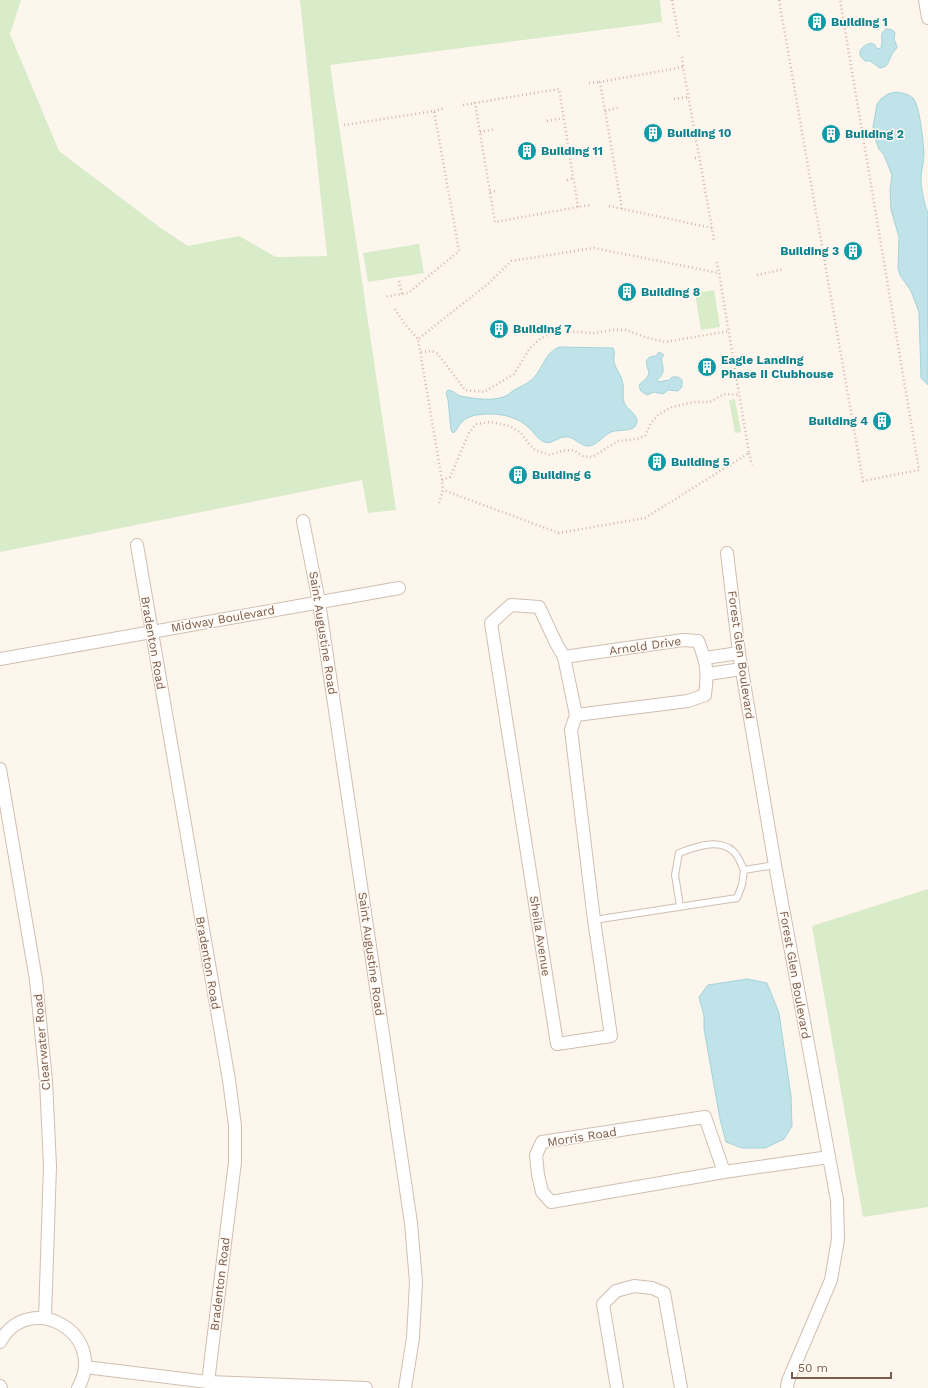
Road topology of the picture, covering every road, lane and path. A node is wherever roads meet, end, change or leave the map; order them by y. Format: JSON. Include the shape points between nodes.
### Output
{"nodes":[{"id":1,"x":672,"y":0,"type":"edge"},
{"id":2,"x":779,"y":0,"type":"edge"},
{"id":3,"x":840,"y":0,"type":"edge"},
{"id":4,"x":925,"y":0,"type":"edge"},
{"id":5,"x":928,"y":18,"type":"edge"},
{"id":6,"x":679,"y":38,"type":"dead end"},
{"id":7,"x":682,"y":57,"type":"dead end"},
{"id":8,"x":683,"y":67,"type":"junction"},
{"id":9,"x":600,"y":82,"type":"junction"},
{"id":10,"x":589,"y":83,"type":"dead end"},
{"id":11,"x":688,"y":97,"type":"junction"},
{"id":12,"x":674,"y":99,"type":"dead end"},
{"id":13,"x":475,"y":103,"type":"junction"},
{"id":14,"x":464,"y":105,"type":"dead end"},
{"id":15,"x":620,"y":107,"type":"dead end"},
{"id":16,"x":445,"y":108,"type":"dead end"},
{"id":17,"x":434,"y":111,"type":"junction"},
{"id":18,"x":605,"y":111,"type":"junction"},
{"id":19,"x":563,"y":118,"type":"junction"},
{"id":20,"x":547,"y":121,"type":"dead end"},
{"id":21,"x":344,"y":125,"type":"dead end"},
{"id":22,"x":495,"y":129,"type":"dead end"},
{"id":23,"x":480,"y":132,"type":"junction"},
{"id":24,"x":695,"y":158,"type":"dead end"},
{"id":25,"x":699,"y":158,"type":"junction"},
{"id":26,"x":573,"y":178,"type":"junction"},
{"id":27,"x":567,"y":180,"type":"dead end"},
{"id":28,"x":497,"y":191,"type":"dead end"},
{"id":29,"x":490,"y":192,"type":"junction"},
{"id":30,"x":590,"y":205,"type":"dead end"},
{"id":31,"x":609,"y":206,"type":"dead end"},
{"id":32,"x":578,"y":207,"type":"junction"},
{"id":33,"x":622,"y":209,"type":"junction"},
{"id":34,"x":712,"y":228,"type":"junction"},
{"id":35,"x":714,"y":242,"type":"dead end"},
{"id":36,"x":717,"y":262,"type":"dead end"},
{"id":37,"x":784,"y":269,"type":"dead end"},
{"id":38,"x":719,"y":273,"type":"junction"},
{"id":39,"x":757,"y":274,"type":"dead end"},
{"id":40,"x":399,"y":281,"type":"dead end"},
{"id":41,"x":402,"y":294,"type":"junction"},
{"id":42,"x":384,"y":297,"type":"dead end"},
{"id":43,"x":395,"y":309,"type":"dead end"},
{"id":44,"x":729,"y":331,"type":"junction"},
{"id":45,"x":418,"y":339,"type":"junction"},
{"id":46,"x":420,"y":352,"type":"junction"},
{"id":47,"x":740,"y":395,"type":"junction"},
{"id":48,"x":750,"y":453,"type":"junction"},
{"id":49,"x":752,"y":465,"type":"dead end"},
{"id":50,"x":442,"y":480,"type":"junction"},
{"id":51,"x":443,"y":490,"type":"junction"},
{"id":52,"x":439,"y":502,"type":"dead end"},
{"id":53,"x":303,"y":521,"type":"dead end"},
{"id":54,"x":137,"y":545,"type":"dead end"},
{"id":55,"x":727,"y":553,"type":"dead end"},
{"id":56,"x":399,"y":588,"type":"dead end"},
{"id":57,"x":319,"y":602,"type":"junction"},
{"id":58,"x":151,"y":632,"type":"junction"},
{"id":59,"x":739,"y":653,"type":"junction"},
{"id":60,"x":564,"y":657,"type":"junction"},
{"id":61,"x":705,"y":658,"type":"junction"},
{"id":62,"x":0,"y":659,"type":"edge"},
{"id":63,"x":742,"y":669,"type":"junction"},
{"id":64,"x":708,"y":674,"type":"junction"},
{"id":65,"x":576,"y":715,"type":"junction"},
{"id":66,"x":0,"y":769,"type":"edge"},
{"id":67,"x":775,"y":865,"type":"junction"},
{"id":68,"x":744,"y":870,"type":"junction"},
{"id":69,"x":680,"y":906,"type":"junction"},
{"id":70,"x":594,"y":920,"type":"junction"},
{"id":71,"x":829,"y":1157,"type":"junction"},
{"id":72,"x":724,"y":1172,"type":"junction"},
{"id":73,"x":45,"y":1318,"type":"junction"},
{"id":74,"x":0,"y":1342,"type":"edge"},
{"id":75,"x":85,"y":1366,"type":"junction"},
{"id":76,"x":208,"y":1382,"type":"junction"},
{"id":77,"x":78,"y":1388,"type":"edge"},
{"id":78,"x":366,"y":1388,"type":"edge"},
{"id":79,"x":405,"y":1388,"type":"edge"},
{"id":80,"x":617,"y":1388,"type":"edge"},
{"id":81,"x":681,"y":1388,"type":"edge"},
{"id":82,"x":787,"y":1388,"type":"edge"}],
"edges":[{"from":1,"to":6,"type":"path"},
{"from":2,"to":3,"type":"path","via":[[863,481],[919,470]]},
{"from":4,"to":5,"type":"street"},
{"from":7,"to":8,"type":"path"},
{"from":8,"to":9,"type":"path"},
{"from":8,"to":11,"type":"path"},
{"from":9,"to":10,"type":"path"},
{"from":9,"to":18,"type":"path"},
{"from":11,"to":12,"type":"path"},
{"from":11,"to":25,"type":"path"},
{"from":13,"to":14,"type":"path"},
{"from":13,"to":19,"type":"path","via":[[559,89]]},
{"from":13,"to":23,"type":"path"},
{"from":15,"to":18,"type":"path"},
{"from":16,"to":17,"type":"path"},
{"from":17,"to":21,"type":"path"},
{"from":17,"to":41,"type":"path","via":[[459,251],[408,293]]},
{"from":18,"to":33,"type":"path"},
{"from":19,"to":20,"type":"path"},
{"from":19,"to":26,"type":"path"},
{"from":22,"to":23,"type":"path"},
{"from":23,"to":29,"type":"path"},
{"from":24,"to":25,"type":"path"},
{"from":25,"to":34,"type":"path"},
{"from":26,"to":27,"type":"path"},
{"from":26,"to":32,"type":"path"},
{"from":28,"to":29,"type":"path"},
{"from":29,"to":32,"type":"path","via":[[494,222]]},
{"from":30,"to":32,"type":"path"},
{"from":31,"to":33,"type":"path"},
{"from":33,"to":34,"type":"path"},
{"from":34,"to":35,"type":"path"},
{"from":36,"to":38,"type":"path"},
{"from":37,"to":39,"type":"path"},
{"from":38,"to":44,"type":"path"},
{"from":38,"to":45,"type":"path","via":[[594,248],[511,261],[488,283]]},
{"from":40,"to":41,"type":"path"},
{"from":41,"to":42,"type":"path"},
{"from":43,"to":45,"type":"path"},
{"from":44,"to":46,"type":"path","via":[[665,342],[626,330],[595,333],[557,331],[542,338],[530,348],[514,374],[484,392],[465,390],[438,354],[432,351]]},
{"from":44,"to":47,"type":"path"},
{"from":45,"to":46,"type":"path"},
{"from":46,"to":50,"type":"path"},
{"from":47,"to":48,"type":"path"},
{"from":47,"to":50,"type":"path","via":[[724,394],[710,402],[694,402],[672,407],[659,414],[645,436],[618,441],[592,457],[583,456],[573,450],[550,455],[535,450],[521,432],[510,426],[490,422],[476,424],[469,433],[450,477]]},
{"from":48,"to":49,"type":"path"},
{"from":48,"to":51,"type":"path","via":[[645,518],[559,533]]},
{"from":50,"to":51,"type":"path"},
{"from":51,"to":52,"type":"path"},
{"from":53,"to":57,"type":"street","name":"Saint Augustine Road"},
{"from":54,"to":58,"type":"street","name":"Bradenton Road"},
{"from":55,"to":59,"type":"street","name":"Forest Glen Boulevard"},
{"from":56,"to":57,"type":"street","name":"Midway Boulevard"},
{"from":57,"to":58,"type":"street","name":"Midway Boulevard"},
{"from":57,"to":79,"type":"street","name":"Saint Augustine Road","via":[[411,1223],[416,1282],[413,1338]]},
{"from":58,"to":62,"type":"street","name":"Midway Boulevard"},
{"from":58,"to":76,"type":"street","name":"Bradenton Road","via":[[235,1126],[235,1162]]},
{"from":59,"to":61,"type":"street"},
{"from":59,"to":63,"type":"street","name":"Forest Glen Boulevard"},
{"from":60,"to":61,"type":"street","name":"Arnold Drive","via":[[683,640],[698,641]]},
{"from":60,"to":65,"type":"street","name":"Sheila Avenue"},
{"from":60,"to":70,"type":"street","name":"Sheila Avenue","via":[[539,607],[511,605],[491,623],[557,1044],[612,1036]]},
{"from":61,"to":64,"type":"street"},
{"from":63,"to":64,"type":"street"},
{"from":63,"to":67,"type":"street","name":"Forest Glen Boulevard"},
{"from":64,"to":65,"type":"street","via":[[705,695],[688,702]]},
{"from":65,"to":70,"type":"street","via":[[571,730]]},
{"from":66,"to":73,"type":"street","name":"Clearwater Road","via":[[36,980],[46,1081],[50,1166]]},
{"from":67,"to":68,"type":"lane"},
{"from":67,"to":71,"type":"street","name":"Forest Glen Boulevard"},
{"from":68,"to":69,"type":"lane","via":[[737,898]]},
{"from":68,"to":69,"type":"lane","via":[[734,852],[723,845],[697,846],[679,853],[676,875]]},
{"from":69,"to":70,"type":"lane"},
{"from":71,"to":72,"type":"street","name":"Morris Road"},
{"from":71,"to":82,"type":"street","name":"Forest Glen Boulevard","via":[[837,1200],[838,1239],[831,1280]]},
{"from":72,"to":72,"type":"street","name":"Morris Road","via":[[551,1202],[542,1192],[536,1155],[542,1142],[706,1117]]},
{"from":73,"to":74,"type":"street","via":[[20,1323],[9,1330]]},
{"from":73,"to":75,"type":"street","via":[[62,1324],[73,1333],[83,1348]]},
{"from":75,"to":76,"type":"street"},
{"from":75,"to":77,"type":"street"},
{"from":76,"to":78,"type":"street"},
{"from":80,"to":81,"type":"street","via":[[603,1304],[616,1291],[634,1286],[652,1288],[664,1293]]}]}
